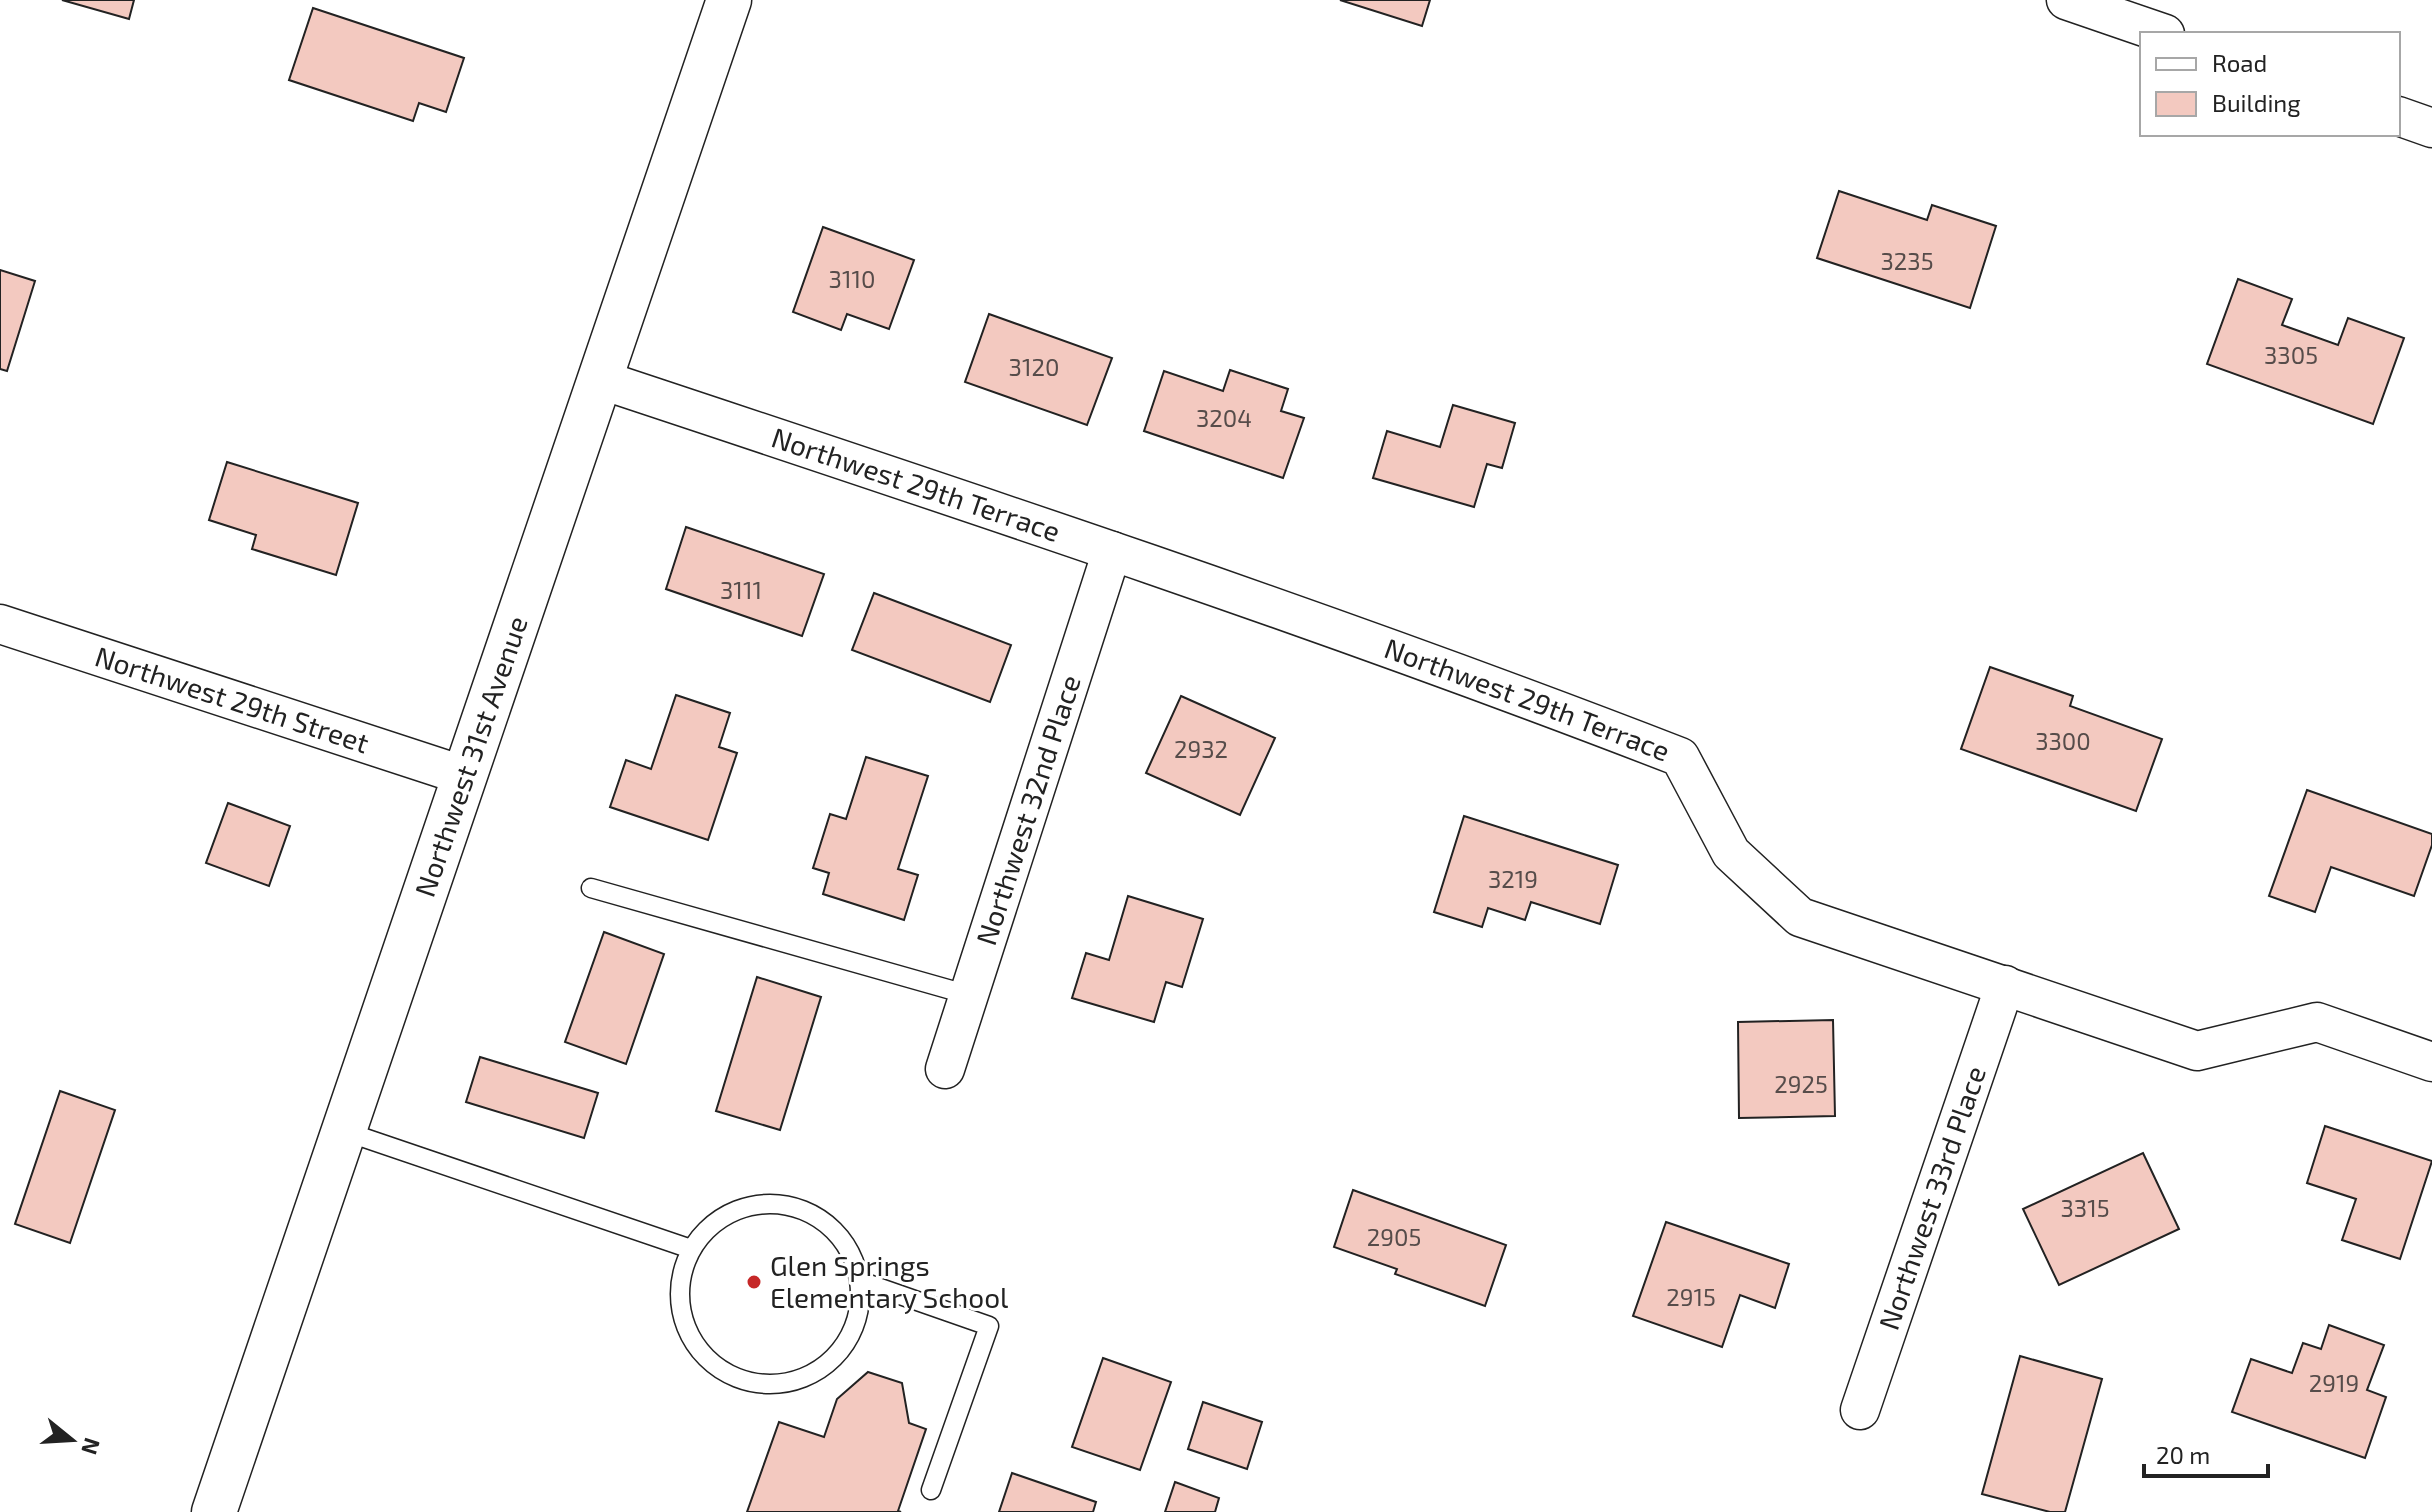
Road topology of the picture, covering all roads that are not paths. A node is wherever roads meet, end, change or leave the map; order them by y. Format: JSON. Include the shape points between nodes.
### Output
{"nodes":[{"id":1,"x":729,"y":0,"type":"edge"},
{"id":2,"x":2066,"y":0,"type":"edge"},
{"id":3,"x":2159,"y":32,"type":"edge"},
{"id":4,"x":2400,"y":117,"type":"edge"},
{"id":5,"x":2432,"y":128,"type":"edge"},
{"id":6,"x":599,"y":379,"type":"junction"},
{"id":7,"x":1112,"y":551,"type":"junction"},
{"id":8,"x":0,"y":624,"type":"edge"},
{"id":9,"x":465,"y":776,"type":"junction"},
{"id":10,"x":591,"y":888,"type":"dead end"},
{"id":11,"x":2005,"y":985,"type":"junction"},
{"id":12,"x":969,"y":995,"type":"junction"},
{"id":13,"x":2432,"y":1062,"type":"edge"},
{"id":14,"x":945,"y":1069,"type":"dead end"},
{"id":15,"x":344,"y":1131,"type":"junction"},
{"id":16,"x":691,"y":1249,"type":"junction"},
{"id":17,"x":860,"y":1281,"type":"junction"},
{"id":18,"x":1860,"y":1410,"type":"dead end"},
{"id":19,"x":931,"y":1490,"type":"dead end"},
{"id":20,"x":214,"y":1512,"type":"edge"}],
"edges":[{"from":1,"to":6,"type":"street","name":"Northwest 31st Avenue"},
{"from":2,"to":3,"type":"street"},
{"from":4,"to":5,"type":"street"},
{"from":6,"to":7,"type":"street","name":"Northwest 29th Terrace"},
{"from":6,"to":9,"type":"street","name":"Northwest 31st Avenue"},
{"from":7,"to":11,"type":"street","name":"Northwest 29th Terrace","via":[[1680,757],[1731,853],[1800,917]]},
{"from":7,"to":12,"type":"street","name":"Northwest 32nd Place"},
{"from":8,"to":9,"type":"street","name":"Northwest 29th Street"},
{"from":9,"to":15,"type":"street","name":"Northwest 31st Avenue"},
{"from":10,"to":12,"type":"lane"},
{"from":11,"to":13,"type":"street","name":"Northwest 29th Terrace","via":[[2197,1051],[2317,1022]]},
{"from":11,"to":18,"type":"street","name":"Northwest 33rd Place"},
{"from":12,"to":14,"type":"street","name":"Northwest 32nd Place"},
{"from":15,"to":16,"type":"lane"},
{"from":15,"to":20,"type":"street","name":"Northwest 31st Avenue"},
{"from":16,"to":17,"type":"lane","via":[[708,1227],[732,1211],[787,1204],[836,1231],[852,1254]]},
{"from":16,"to":17,"type":"lane","via":[[680,1279],[681,1311],[691,1341],[713,1365],[740,1380],[787,1383],[829,1363],[849,1339],[860,1309]]},
{"from":17,"to":19,"type":"lane","via":[[989,1326]]}]}
